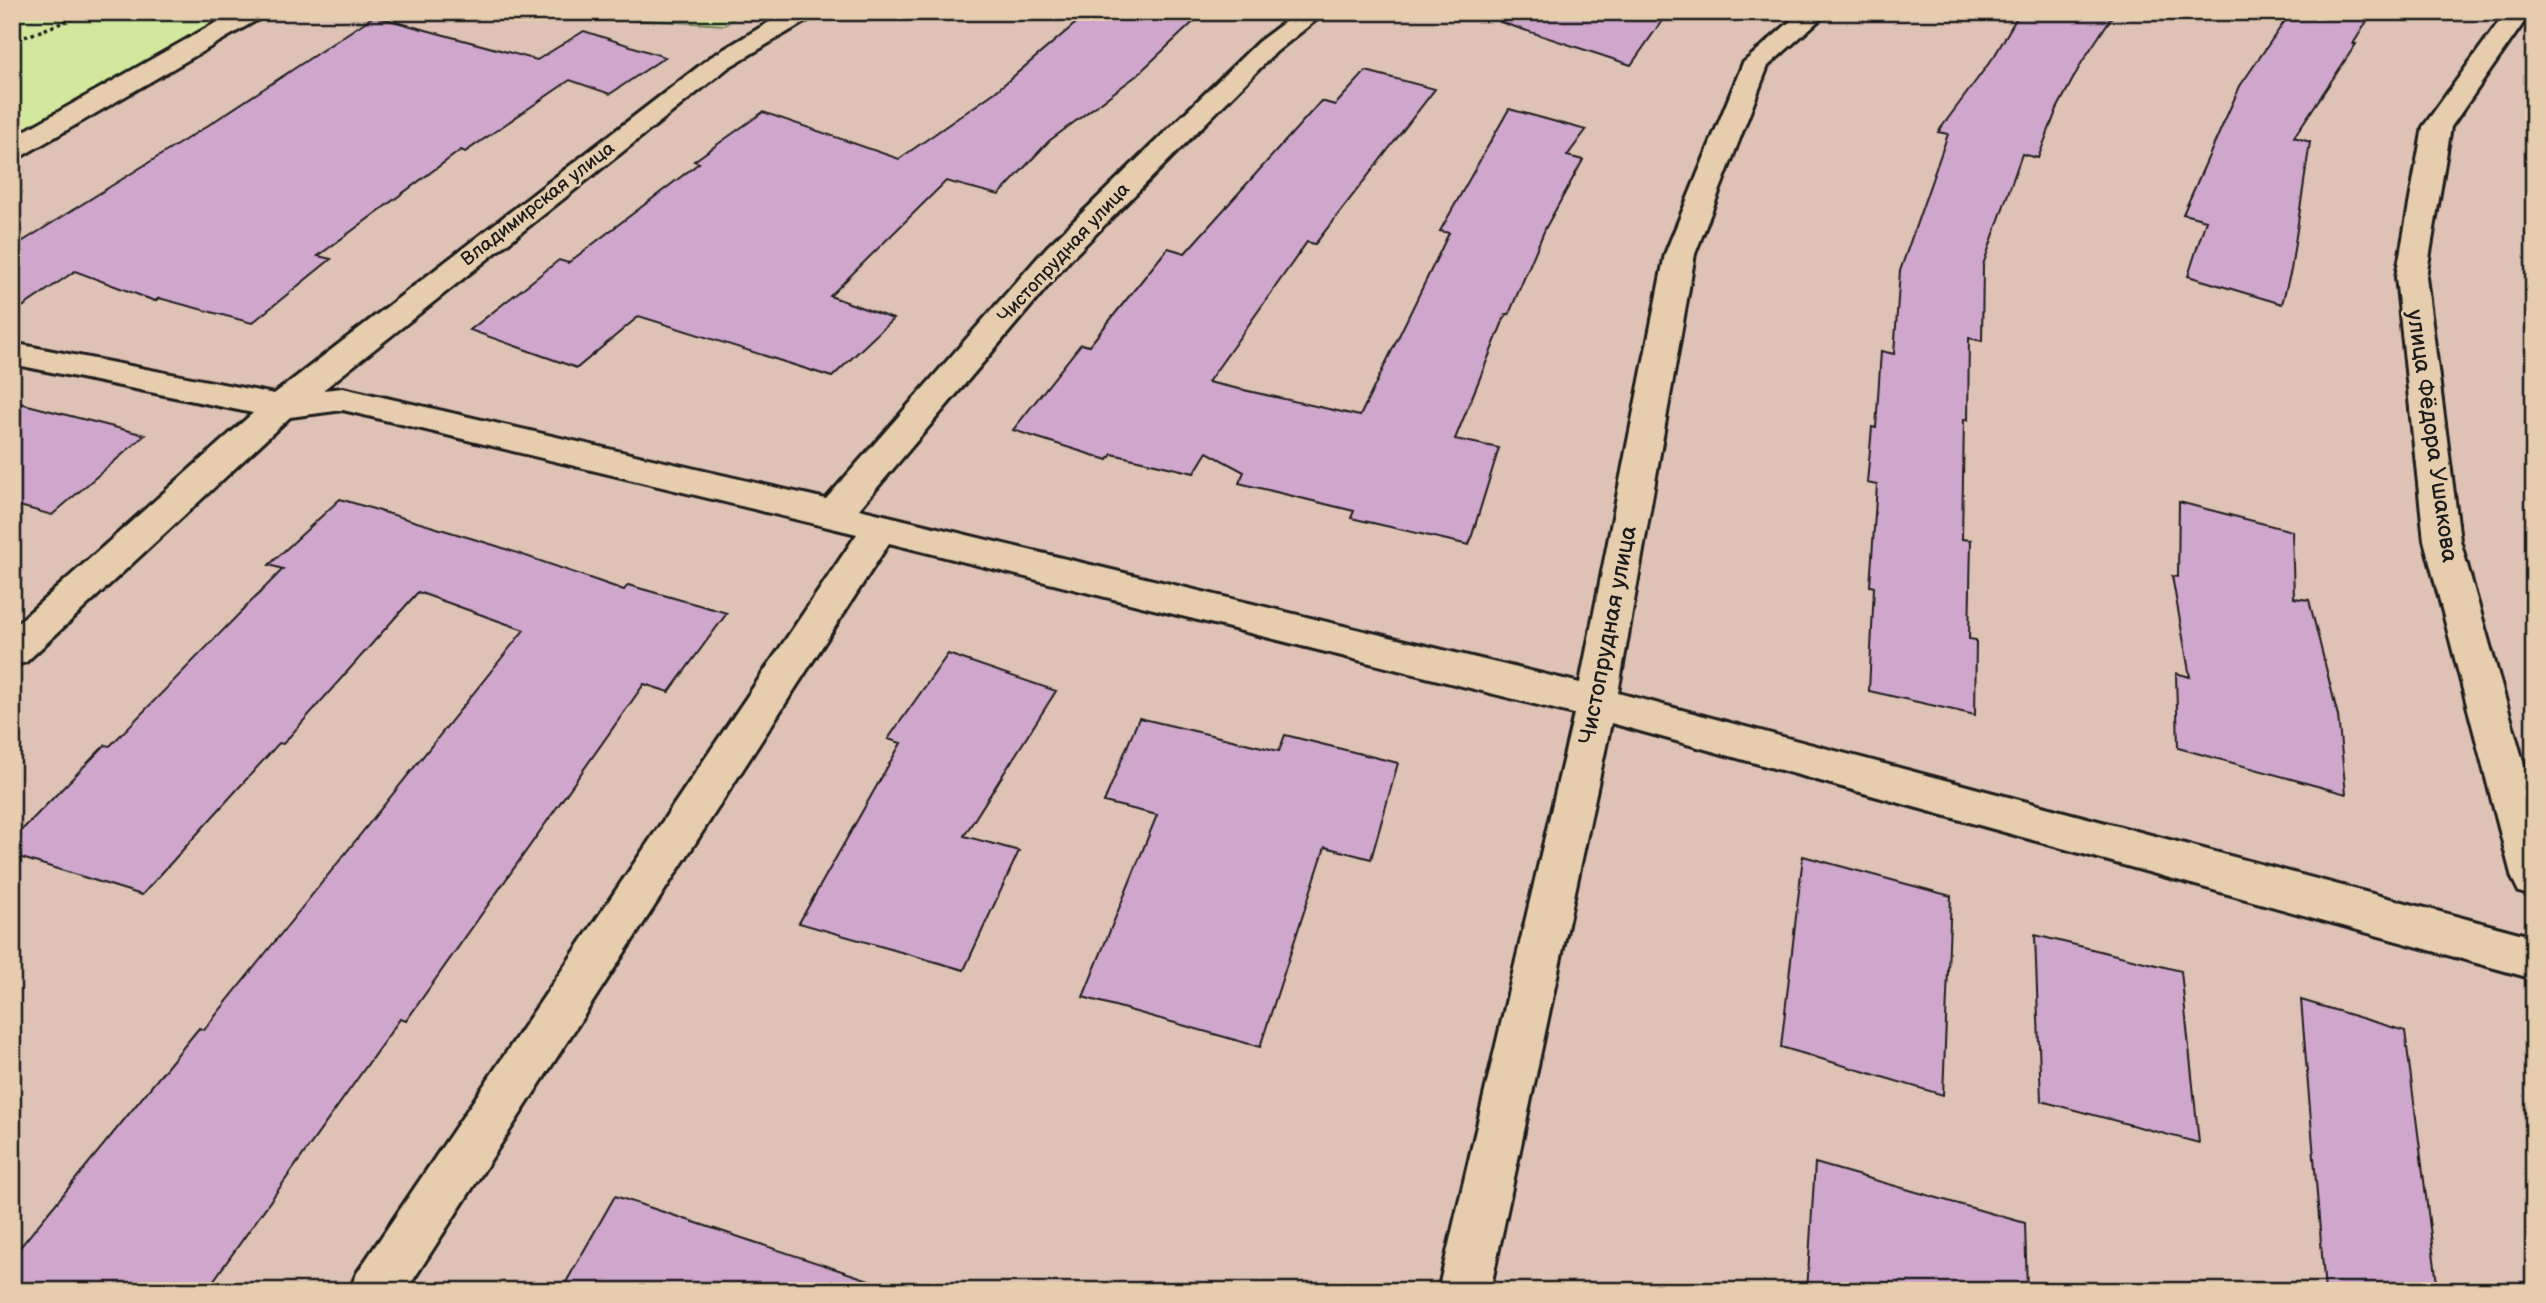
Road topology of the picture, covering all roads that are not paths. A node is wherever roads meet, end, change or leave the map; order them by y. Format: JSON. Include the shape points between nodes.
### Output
{"nodes":[{"id":1,"x":253,"y":12,"type":"edge"},
{"id":2,"x":804,"y":12,"type":"edge"},
{"id":3,"x":1314,"y":12,"type":"edge"},
{"id":4,"x":1816,"y":12,"type":"edge"},
{"id":5,"x":2519,"y":12,"type":"edge"},
{"id":6,"x":12,"y":150,"type":"edge"},
{"id":7,"x":12,"y":353,"type":"edge"},
{"id":8,"x":280,"y":407,"type":"junction"},
{"id":9,"x":834,"y":514,"type":"junction"},
{"id":10,"x":880,"y":528,"type":"junction"},
{"id":11,"x":12,"y":651,"type":"edge"},
{"id":12,"x":1595,"y":704,"type":"junction"},
{"id":13,"x":2534,"y":878,"type":"edge"},
{"id":14,"x":2534,"y":958,"type":"edge"},
{"id":15,"x":375,"y":1291,"type":"edge"},
{"id":16,"x":1464,"y":1291,"type":"edge"}],
"edges":[{"from":1,"to":6,"type":"street"},
{"from":2,"to":8,"type":"street","name":"Владимирская улица","via":[[720,62]]},
{"from":3,"to":9,"type":"street","name":"Чистопрудная улица","via":[[1267,47],[1058,254]]},
{"from":4,"to":12,"type":"street","name":"Чистопрудная улица","via":[[1756,64],[1681,254]]},
{"from":5,"to":13,"type":"street","name":"улица Фёдора Ушакова","via":[[2437,127],[2411,277],[2442,540]]},
{"from":7,"to":8,"type":"street"},
{"from":8,"to":9,"type":"street","via":[[343,399]]},
{"from":8,"to":11,"type":"street","name":"Владимирская улица"},
{"from":9,"to":10,"type":"street"},
{"from":10,"to":12,"type":"street"},
{"from":10,"to":15,"type":"street"},
{"from":12,"to":14,"type":"street"},
{"from":12,"to":16,"type":"street","name":"Чистопрудная улица"}]}
